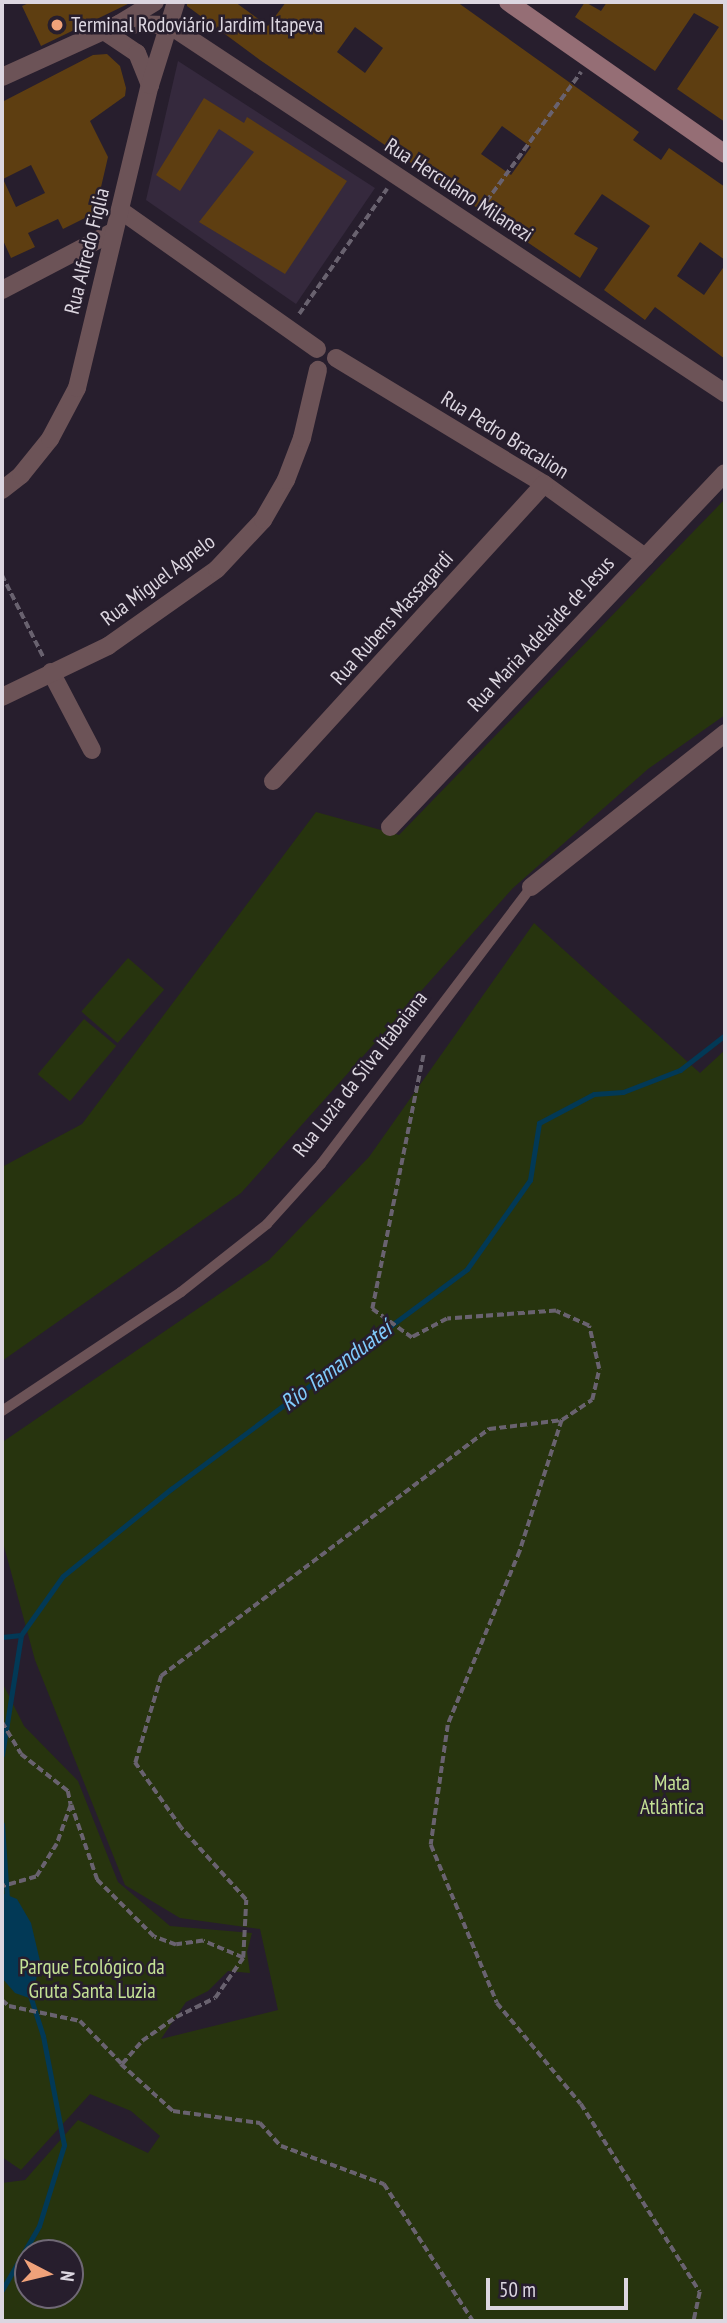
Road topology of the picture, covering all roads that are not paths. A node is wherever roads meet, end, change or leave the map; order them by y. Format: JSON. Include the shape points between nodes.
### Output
{"nodes":[{"id":1,"x":155,"y":2,"type":"edge"},
{"id":2,"x":176,"y":2,"type":"edge"},
{"id":3,"x":508,"y":2,"type":"edge"},
{"id":4,"x":169,"y":25,"type":"junction"},
{"id":5,"x":112,"y":27,"type":"junction"},
{"id":6,"x":6,"y":71,"type":"edge"},
{"id":7,"x":150,"y":85,"type":"junction"},
{"id":8,"x":725,"y":153,"type":"edge"},
{"id":9,"x":120,"y":210,"type":"junction"},
{"id":10,"x":113,"y":232,"type":"junction"},
{"id":11,"x":2,"y":290,"type":"edge"},
{"id":12,"x":317,"y":349,"type":"junction"},
{"id":13,"x":336,"y":358,"type":"junction"},
{"id":14,"x":318,"y":370,"type":"junction"},
{"id":15,"x":725,"y":393,"type":"edge"},
{"id":16,"x":725,"y":473,"type":"edge"},
{"id":17,"x":544,"y":485,"type":"junction"},
{"id":18,"x":2,"y":490,"type":"edge"},
{"id":19,"x":645,"y":557,"type":"junction"},
{"id":20,"x":51,"y":672,"type":"junction"},
{"id":21,"x":2,"y":697,"type":"edge"},
{"id":22,"x":725,"y":733,"type":"edge"},
{"id":23,"x":92,"y":750,"type":"dead end"},
{"id":24,"x":273,"y":781,"type":"dead end"},
{"id":25,"x":390,"y":827,"type":"dead end"},
{"id":26,"x":531,"y":887,"type":"joint"},
{"id":27,"x":2,"y":1411,"type":"edge"}],
"edges":[{"from":1,"to":5,"type":"street"},
{"from":2,"to":4,"type":"street","name":"Rua Alfredo Figlia"},
{"from":3,"to":8,"type":"street"},
{"from":4,"to":5,"type":"street"},
{"from":4,"to":7,"type":"street","name":"Rua Alfredo Figlia"},
{"from":4,"to":15,"type":"street","name":"Rua Herculano Milanezi"},
{"from":5,"to":6,"type":"street"},
{"from":5,"to":7,"type":"street","via":[[137,53]]},
{"from":7,"to":9,"type":"street","name":"Rua Alfredo Figlia"},
{"from":9,"to":10,"type":"street","name":"Rua Alfredo Figlia"},
{"from":9,"to":12,"type":"street"},
{"from":10,"to":11,"type":"street"},
{"from":10,"to":18,"type":"street","name":"Rua Alfredo Figlia","via":[[77,388],[50,439],[21,475]]},
{"from":12,"to":13,"type":"street","via":[[330,349]]},
{"from":12,"to":14,"type":"street","via":[[312,359]]},
{"from":13,"to":14,"type":"street","via":[[331,369]]},
{"from":13,"to":17,"type":"street","name":"Rua Pedro Bracalion"},
{"from":14,"to":20,"type":"street","name":"Rua Miguel Agnelo","via":[[302,438],[286,480],[262,520],[217,569],[155,616],[108,646]]},
{"from":16,"to":19,"type":"street","name":"Rua Maria Adelaide de Jesus"},
{"from":17,"to":19,"type":"street","name":"Rua Pedro Bracalion"},
{"from":17,"to":24,"type":"street","name":"Rua Rubens Massagardi"},
{"from":19,"to":25,"type":"street","name":"Rua Maria Adelaide de Jesus"},
{"from":20,"to":21,"type":"street","name":"Rua Miguel Agnelo"},
{"from":20,"to":23,"type":"street"},
{"from":22,"to":26,"type":"street","name":"Rua Luzia da Silva Itabaiana"},
{"from":26,"to":27,"type":"lane","name":"Rua Luzia da Silva Itabaiana","via":[[320,1164],[267,1224],[181,1292]]}]}
